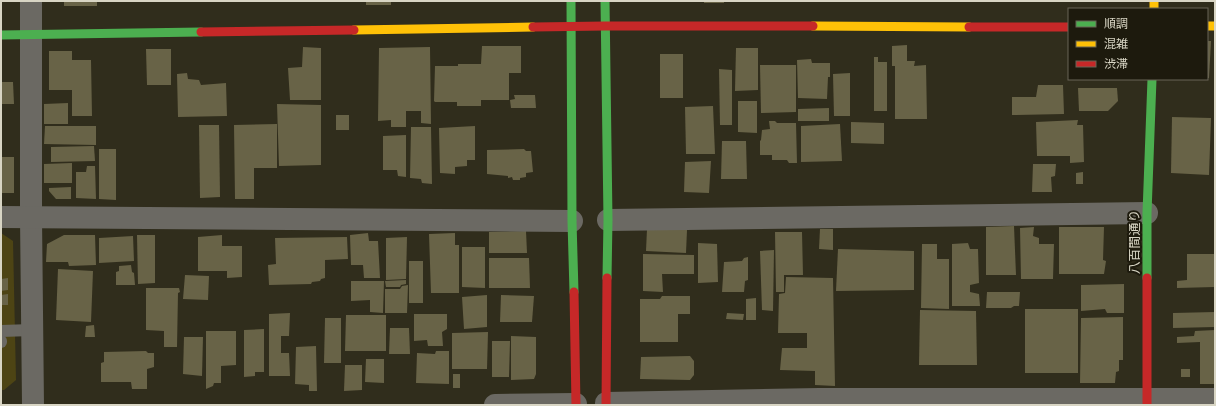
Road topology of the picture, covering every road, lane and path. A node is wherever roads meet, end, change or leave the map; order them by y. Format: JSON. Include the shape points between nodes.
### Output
{"nodes":[{"id":1,"x":31,"y":1,"type":"edge"},
{"id":2,"x":571,"y":1,"type":"edge"},
{"id":3,"x":604,"y":1,"type":"edge"},
{"id":4,"x":604,"y":26,"type":"junction"},
{"id":5,"x":571,"y":27,"type":"junction"},
{"id":6,"x":1068,"y":27,"type":"edge"},
{"id":7,"x":1,"y":35,"type":"edge"},
{"id":8,"x":31,"y":36,"type":"junction"},
{"id":9,"x":1152,"y":80,"type":"edge"},
{"id":10,"x":1147,"y":213,"type":"junction"},
{"id":11,"x":1,"y":217,"type":"edge"},
{"id":12,"x":31,"y":217,"type":"junction"},
{"id":13,"x":608,"y":220,"type":"junction"},
{"id":14,"x":572,"y":221,"type":"junction"},
{"id":15,"x":32,"y":330,"type":"junction"},
{"id":16,"x":1,"y":331,"type":"edge"},
{"id":17,"x":1215,"y":399,"type":"edge"},
{"id":18,"x":819,"y":402,"type":"edge"},
{"id":19,"x":1147,"y":402,"type":"edge"},
{"id":20,"x":576,"y":404,"type":"edge"},
{"id":21,"x":606,"y":404,"type":"edge"},
{"id":22,"x":33,"y":405,"type":"edge"},
{"id":23,"x":495,"y":405,"type":"edge"}],
"edges":[{"from":1,"to":8,"type":"street"},
{"from":2,"to":5,"type":"street"},
{"from":3,"to":4,"type":"street"},
{"from":4,"to":5,"type":"street"},
{"from":4,"to":6,"type":"street"},
{"from":4,"to":13,"type":"street"},
{"from":5,"to":8,"type":"street"},
{"from":5,"to":14,"type":"street"},
{"from":7,"to":8,"type":"street"},
{"from":8,"to":12,"type":"street"},
{"from":9,"to":10,"type":"street","name":"八百間通り"},
{"from":10,"to":13,"type":"street"},
{"from":10,"to":19,"type":"street","name":"八百間通り"},
{"from":11,"to":12,"type":"street"},
{"from":12,"to":14,"type":"street"},
{"from":12,"to":15,"type":"street"},
{"from":13,"to":21,"type":"street"},
{"from":14,"to":20,"type":"street"},
{"from":15,"to":16,"type":"lane"},
{"from":15,"to":22,"type":"street"},
{"from":17,"to":19,"type":"street"},
{"from":18,"to":19,"type":"street"},
{"from":18,"to":21,"type":"street"},
{"from":20,"to":23,"type":"street"}]}
